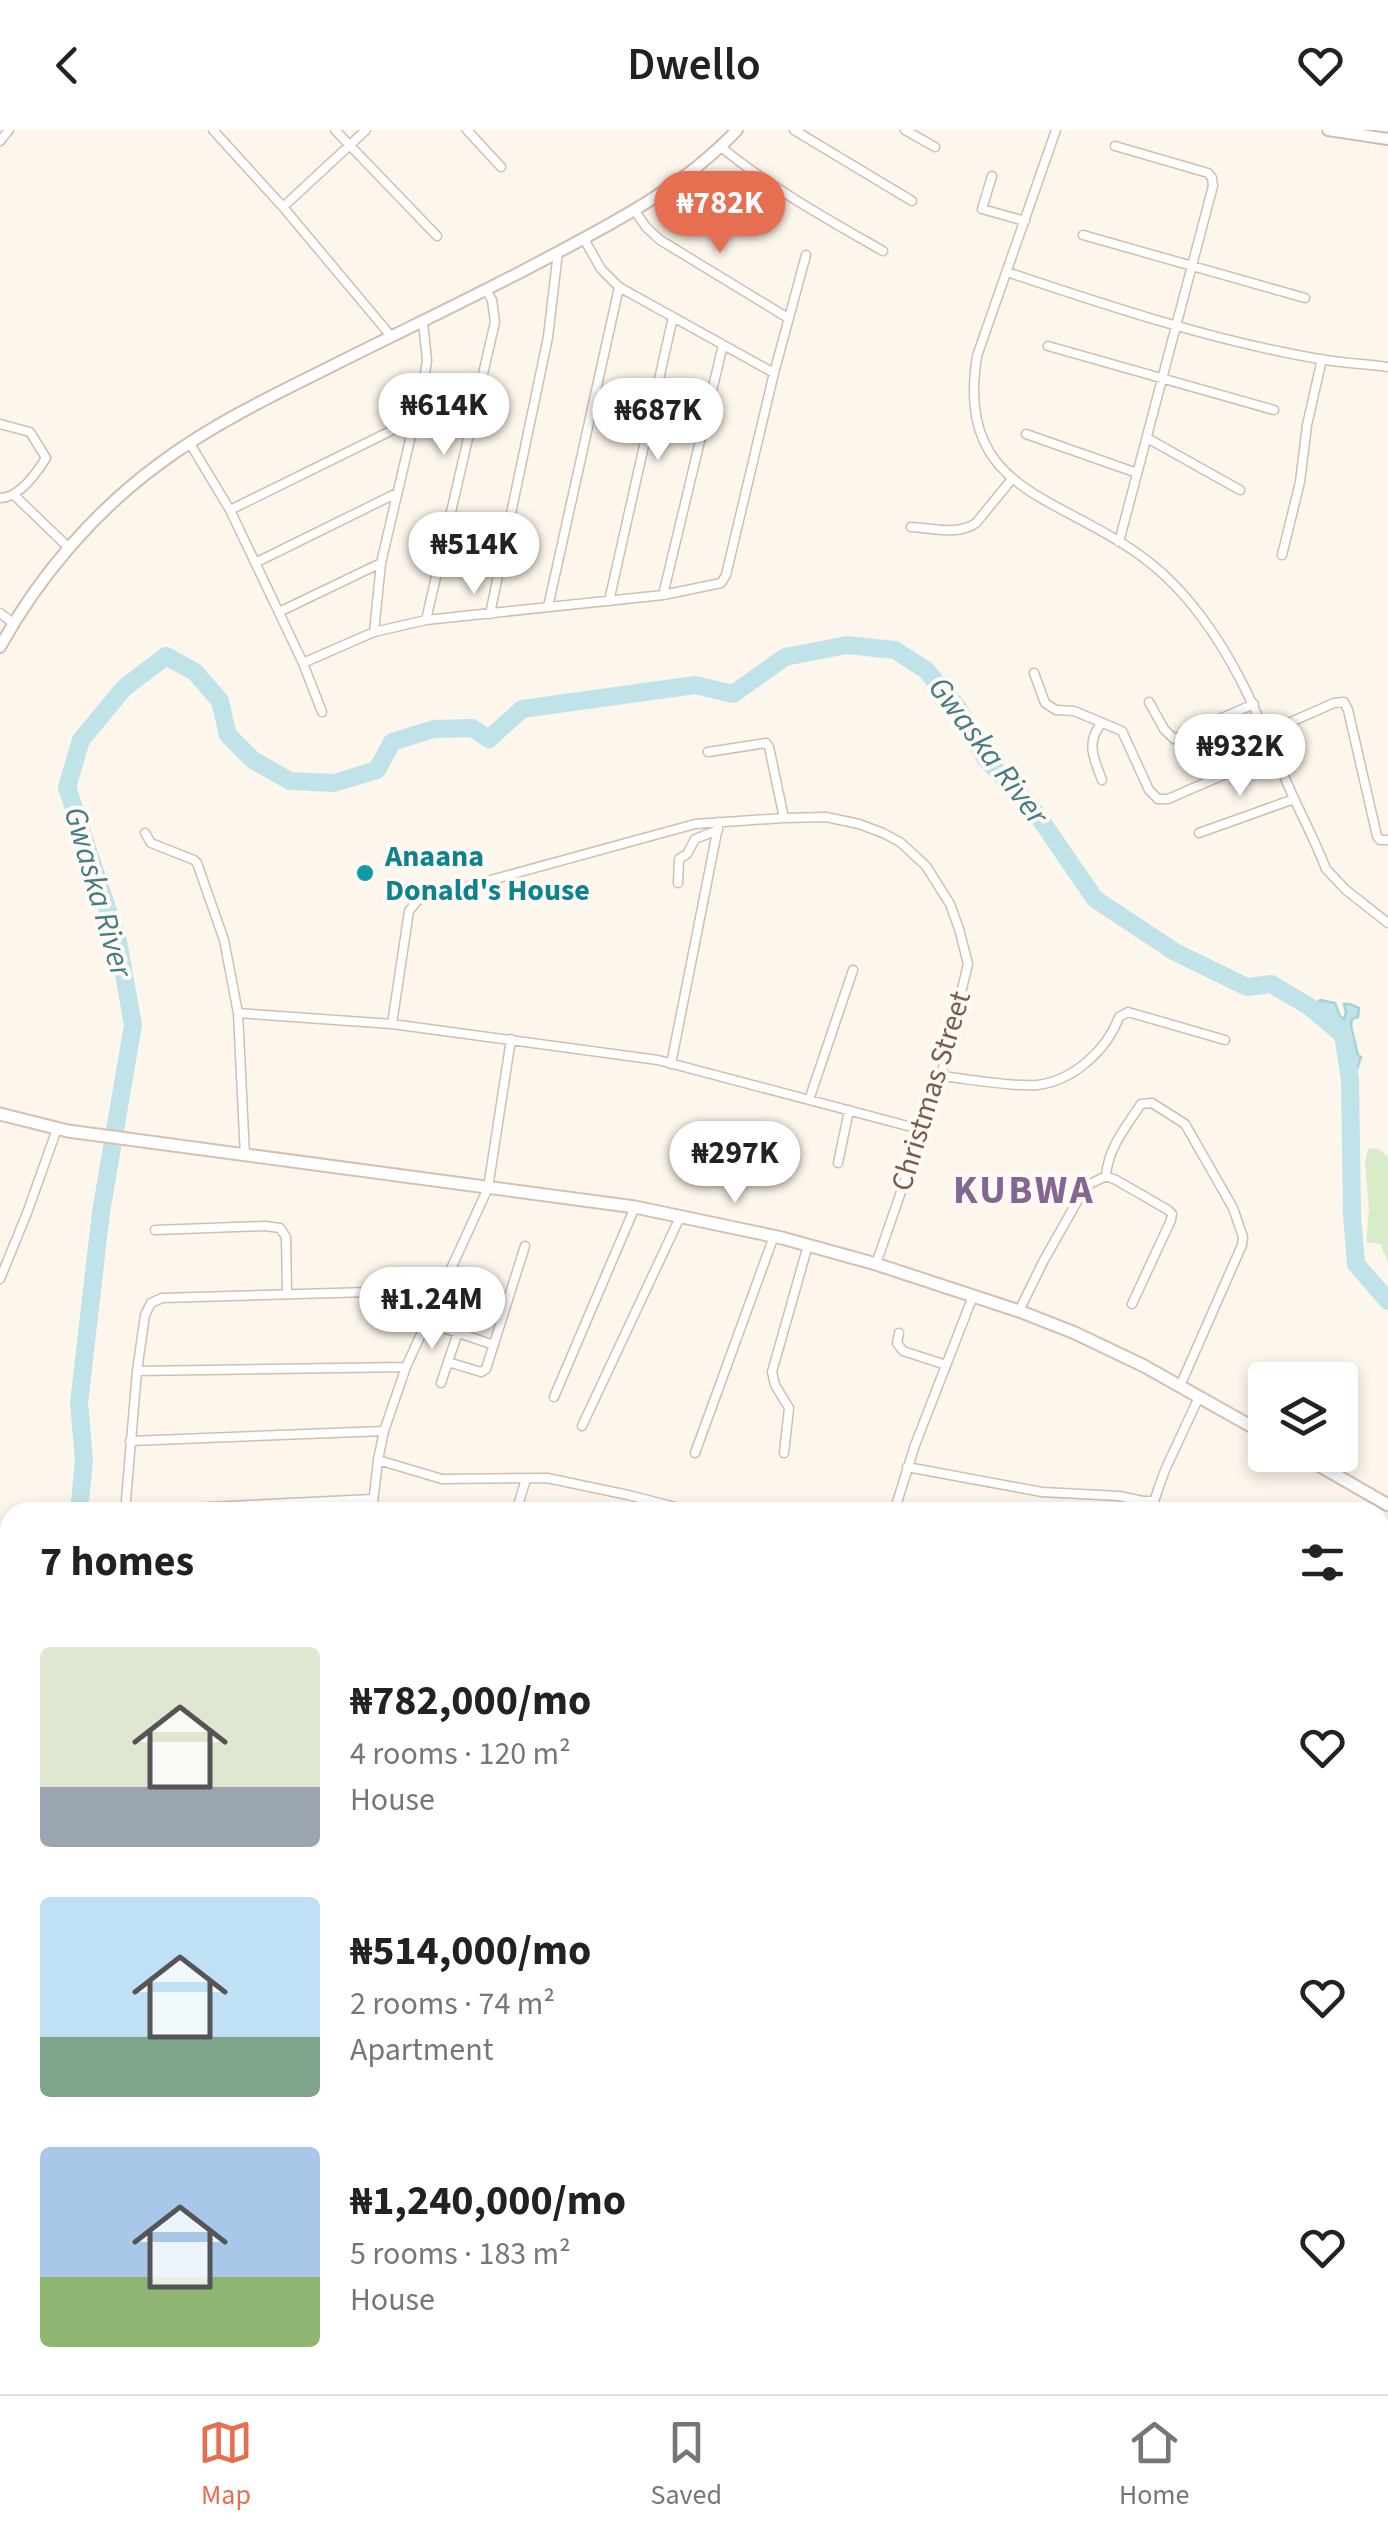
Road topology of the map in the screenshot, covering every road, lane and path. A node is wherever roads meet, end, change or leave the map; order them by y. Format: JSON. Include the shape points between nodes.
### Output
{"nodes":[{"id":1,"x":10,"y":130,"type":"edge"},
{"id":2,"x":212,"y":130,"type":"edge"},
{"id":3,"x":335,"y":130,"type":"edge"},
{"id":4,"x":366,"y":130,"type":"edge"},
{"id":5,"x":467,"y":130,"type":"edge"},
{"id":6,"x":737,"y":130,"type":"edge"},
{"id":7,"x":794,"y":130,"type":"edge"},
{"id":8,"x":905,"y":130,"type":"edge"},
{"id":9,"x":1056,"y":130,"type":"edge"},
{"id":10,"x":1328,"y":130,"type":"edge"},
{"id":11,"x":1388,"y":139,"type":"edge"},
{"id":12,"x":0,"y":141,"type":"edge"},
{"id":13,"x":350,"y":146,"type":"junction"},
{"id":14,"x":935,"y":146,"type":"dead end"},
{"id":15,"x":1115,"y":146,"type":"dead end"},
{"id":16,"x":721,"y":147,"type":"junction"},
{"id":17,"x":501,"y":167,"type":"dead end"},
{"id":18,"x":992,"y":176,"type":"dead end"},
{"id":19,"x":912,"y":201,"type":"dead end"},
{"id":20,"x":283,"y":206,"type":"junction"},
{"id":21,"x":635,"y":211,"type":"junction"},
{"id":22,"x":1025,"y":221,"type":"junction"},
{"id":23,"x":1083,"y":235,"type":"dead end"},
{"id":24,"x":437,"y":236,"type":"dead end"},
{"id":25,"x":584,"y":238,"type":"junction"},
{"id":26,"x":883,"y":250,"type":"dead end"},
{"id":27,"x":558,"y":252,"type":"junction"},
{"id":28,"x":806,"y":255,"type":"dead end"},
{"id":29,"x":1192,"y":266,"type":"junction"},
{"id":30,"x":1007,"y":272,"type":"junction"},
{"id":31,"x":619,"y":286,"type":"junction"},
{"id":32,"x":486,"y":290,"type":"junction"},
{"id":33,"x":1305,"y":298,"type":"dead end"},
{"id":34,"x":673,"y":316,"type":"junction"},
{"id":35,"x":788,"y":318,"type":"junction"},
{"id":36,"x":424,"y":322,"type":"junction"},
{"id":37,"x":1176,"y":324,"type":"junction"},
{"id":38,"x":391,"y":336,"type":"junction"},
{"id":39,"x":722,"y":345,"type":"junction"},
{"id":40,"x":1048,"y":346,"type":"dead end"},
{"id":41,"x":1322,"y":359,"type":"junction"},
{"id":42,"x":1388,"y":366,"type":"edge"},
{"id":43,"x":774,"y":373,"type":"junction"},
{"id":44,"x":1162,"y":379,"type":"junction"},
{"id":45,"x":1274,"y":410,"type":"dead end"},
{"id":46,"x":415,"y":419,"type":"junction"},
{"id":47,"x":0,"y":424,"type":"edge"},
{"id":48,"x":1026,"y":434,"type":"dead end"},
{"id":49,"x":1146,"y":438,"type":"junction"},
{"id":50,"x":190,"y":442,"type":"junction"},
{"id":51,"x":1137,"y":473,"type":"junction"},
{"id":52,"x":1012,"y":479,"type":"junction"},
{"id":53,"x":1240,"y":490,"type":"dead end"},
{"id":54,"x":397,"y":493,"type":"junction"},
{"id":55,"x":14,"y":496,"type":"junction"},
{"id":56,"x":0,"y":498,"type":"edge"},
{"id":57,"x":230,"y":510,"type":"junction"},
{"id":58,"x":912,"y":527,"type":"dead end"},
{"id":59,"x":1119,"y":542,"type":"junction"},
{"id":60,"x":69,"y":548,"type":"junction"},
{"id":61,"x":1282,"y":556,"type":"dead end"},
{"id":62,"x":255,"y":563,"type":"junction"},
{"id":63,"x":382,"y":563,"type":"junction"},
{"id":64,"x":662,"y":594,"type":"junction"},
{"id":65,"x":609,"y":601,"type":"junction"},
{"id":66,"x":548,"y":607,"type":"junction"},
{"id":67,"x":279,"y":612,"type":"junction"},
{"id":68,"x":0,"y":614,"type":"edge"},
{"id":69,"x":490,"y":614,"type":"junction"},
{"id":70,"x":426,"y":620,"type":"junction"},
{"id":71,"x":13,"y":623,"type":"junction"},
{"id":72,"x":374,"y":632,"type":"junction"},
{"id":73,"x":0,"y":647,"type":"edge"},
{"id":74,"x":303,"y":663,"type":"junction"},
{"id":75,"x":1034,"y":673,"type":"dead end"},
{"id":76,"x":1149,"y":702,"type":"dead end"},
{"id":77,"x":1254,"y":704,"type":"junction"},
{"id":78,"x":322,"y":712,"type":"dead end"},
{"id":79,"x":1102,"y":724,"type":"junction"},
{"id":80,"x":1266,"y":732,"type":"junction"},
{"id":81,"x":708,"y":752,"type":"dead end"},
{"id":82,"x":1274,"y":753,"type":"junction"},
{"id":83,"x":1102,"y":780,"type":"dead end"},
{"id":84,"x":1294,"y":799,"type":"junction"},
{"id":85,"x":784,"y":818,"type":"junction"},
{"id":86,"x":718,"y":826,"type":"junction"},
{"id":87,"x":1199,"y":833,"type":"dead end"},
{"id":88,"x":144,"y":834,"type":"dead end"},
{"id":89,"x":1388,"y":840,"type":"edge"},
{"id":90,"x":678,"y":883,"type":"dead end"},
{"id":91,"x":1388,"y":922,"type":"edge"},
{"id":92,"x":854,"y":970,"type":"dead end"},
{"id":93,"x":238,"y":1013,"type":"junction"},
{"id":94,"x":392,"y":1024,"type":"junction"},
{"id":95,"x":511,"y":1039,"type":"junction"},
{"id":96,"x":1225,"y":1040,"type":"dead end"},
{"id":97,"x":671,"y":1064,"type":"junction"},
{"id":98,"x":942,"y":1076,"type":"junction"},
{"id":99,"x":809,"y":1100,"type":"junction"},
{"id":100,"x":849,"y":1110,"type":"junction"},
{"id":101,"x":0,"y":1114,"type":"edge"},
{"id":102,"x":57,"y":1129,"type":"junction"},
{"id":103,"x":923,"y":1130,"type":"junction"},
{"id":104,"x":246,"y":1156,"type":"junction"},
{"id":105,"x":838,"y":1163,"type":"dead end"},
{"id":106,"x":1106,"y":1176,"type":"junction"},
{"id":107,"x":488,"y":1188,"type":"junction"},
{"id":108,"x":634,"y":1207,"type":"junction"},
{"id":109,"x":680,"y":1216,"type":"junction"},
{"id":110,"x":155,"y":1230,"type":"dead end"},
{"id":111,"x":774,"y":1236,"type":"junction"},
{"id":112,"x":808,"y":1245,"type":"junction"},
{"id":113,"x":525,"y":1246,"type":"dead end"},
{"id":114,"x":876,"y":1264,"type":"junction"},
{"id":115,"x":0,"y":1278,"type":"edge"},
{"id":116,"x":441,"y":1290,"type":"junction"},
{"id":117,"x":287,"y":1293,"type":"junction"},
{"id":118,"x":973,"y":1296,"type":"junction"},
{"id":119,"x":1132,"y":1304,"type":"dead end"},
{"id":120,"x":1019,"y":1311,"type":"junction"},
{"id":121,"x":426,"y":1322,"type":"junction"},
{"id":122,"x":458,"y":1332,"type":"junction"},
{"id":123,"x":899,"y":1333,"type":"dead end"},
{"id":124,"x":494,"y":1344,"type":"junction"},
{"id":125,"x":448,"y":1362,"type":"junction"},
{"id":126,"x":946,"y":1365,"type":"junction"},
{"id":127,"x":406,"y":1367,"type":"junction"},
{"id":128,"x":137,"y":1371,"type":"junction"},
{"id":129,"x":441,"y":1383,"type":"dead end"},
{"id":130,"x":1180,"y":1386,"type":"junction"},
{"id":131,"x":554,"y":1397,"type":"dead end"},
{"id":132,"x":1200,"y":1397,"type":"junction"},
{"id":133,"x":1248,"y":1424,"type":"edge"},
{"id":134,"x":582,"y":1426,"type":"dead end"},
{"id":135,"x":384,"y":1431,"type":"junction"},
{"id":136,"x":130,"y":1441,"type":"junction"},
{"id":137,"x":695,"y":1453,"type":"dead end"},
{"id":138,"x":784,"y":1453,"type":"dead end"},
{"id":139,"x":378,"y":1460,"type":"junction"},
{"id":140,"x":908,"y":1467,"type":"junction"},
{"id":141,"x":1331,"y":1472,"type":"edge"},
{"id":142,"x":526,"y":1479,"type":"junction"},
{"id":143,"x":372,"y":1499,"type":"joint"},
{"id":144,"x":126,"y":1502,"type":"edge"},
{"id":145,"x":315,"y":1502,"type":"edge"},
{"id":146,"x":519,"y":1502,"type":"edge"},
{"id":147,"x":656,"y":1502,"type":"edge"},
{"id":148,"x":897,"y":1502,"type":"edge"},
{"id":149,"x":1383,"y":1502,"type":"edge"}],
"edges":[{"from":1,"to":12,"type":"street"},
{"from":2,"to":20,"type":"street"},
{"from":3,"to":13,"type":"street"},
{"from":4,"to":13,"type":"street"},
{"from":5,"to":17,"type":"street"},
{"from":6,"to":16,"type":"street"},
{"from":7,"to":19,"type":"street"},
{"from":8,"to":14,"type":"street"},
{"from":9,"to":22,"type":"street"},
{"from":10,"to":11,"type":"street"},
{"from":13,"to":20,"type":"street"},
{"from":13,"to":24,"type":"street"},
{"from":15,"to":29,"type":"street","via":[[1212,178]]},
{"from":16,"to":21,"type":"street"},
{"from":16,"to":26,"type":"street","via":[[792,200]]},
{"from":18,"to":22,"type":"street","via":[[982,208]]},
{"from":20,"to":38,"type":"street"},
{"from":21,"to":25,"type":"street"},
{"from":21,"to":35,"type":"street","via":[[660,240]]},
{"from":22,"to":30,"type":"street"},
{"from":23,"to":29,"type":"street"},
{"from":25,"to":27,"type":"street"},
{"from":25,"to":31,"type":"street"},
{"from":27,"to":32,"type":"street"},
{"from":27,"to":69,"type":"street","via":[[548,337]]},
{"from":28,"to":35,"type":"street"},
{"from":29,"to":33,"type":"street"},
{"from":29,"to":37,"type":"street"},
{"from":30,"to":37,"type":"street"},
{"from":30,"to":52,"type":"street","via":[[982,335],[973,388],[980,431]]},
{"from":31,"to":34,"type":"street"},
{"from":31,"to":66,"type":"street"},
{"from":32,"to":36,"type":"street"},
{"from":32,"to":70,"type":"street","via":[[495,322]]},
{"from":34,"to":39,"type":"street"},
{"from":34,"to":65,"type":"street"},
{"from":35,"to":43,"type":"street"},
{"from":36,"to":38,"type":"street"},
{"from":36,"to":46,"type":"street","via":[[427,360]]},
{"from":37,"to":41,"type":"street"},
{"from":37,"to":44,"type":"street"},
{"from":38,"to":50,"type":"street"},
{"from":39,"to":43,"type":"street"},
{"from":39,"to":64,"type":"street"},
{"from":40,"to":44,"type":"street"},
{"from":41,"to":42,"type":"street"},
{"from":41,"to":61,"type":"street"},
{"from":43,"to":64,"type":"street","via":[[724,580]]},
{"from":44,"to":45,"type":"street"},
{"from":44,"to":49,"type":"street"},
{"from":46,"to":54,"type":"street"},
{"from":46,"to":57,"type":"street"},
{"from":47,"to":55,"type":"street","via":[[30,432],[46,458]]},
{"from":48,"to":51,"type":"street"},
{"from":49,"to":51,"type":"street"},
{"from":49,"to":53,"type":"street"},
{"from":50,"to":57,"type":"street"},
{"from":50,"to":60,"type":"street","via":[[136,482]]},
{"from":51,"to":59,"type":"street"},
{"from":52,"to":58,"type":"street","via":[[969,529]]},
{"from":52,"to":59,"type":"street"},
{"from":54,"to":62,"type":"street"},
{"from":54,"to":63,"type":"street"},
{"from":55,"to":56,"type":"street"},
{"from":55,"to":60,"type":"street"},
{"from":57,"to":62,"type":"street"},
{"from":59,"to":77,"type":"street","via":[[1150,563],[1198,613]]},
{"from":60,"to":71,"type":"street"},
{"from":62,"to":67,"type":"street"},
{"from":63,"to":67,"type":"street"},
{"from":63,"to":72,"type":"street"},
{"from":64,"to":65,"type":"street"},
{"from":65,"to":66,"type":"street"},
{"from":66,"to":69,"type":"street"},
{"from":67,"to":74,"type":"street"},
{"from":68,"to":71,"type":"street"},
{"from":69,"to":70,"type":"street"},
{"from":70,"to":72,"type":"street"},
{"from":71,"to":73,"type":"street"},
{"from":72,"to":74,"type":"street"},
{"from":74,"to":78,"type":"street"},
{"from":75,"to":79,"type":"street","via":[[1045,703]]},
{"from":76,"to":77,"type":"street","via":[[1174,739]]},
{"from":77,"to":80,"type":"street"},
{"from":79,"to":82,"type":"street","via":[[1122,731],[1158,799]]},
{"from":79,"to":83,"type":"street","via":[[1091,742]]},
{"from":80,"to":82,"type":"street"},
{"from":80,"to":89,"type":"street","via":[[1344,702],[1377,836]]},
{"from":81,"to":85,"type":"street","via":[[766,743]]},
{"from":82,"to":84,"type":"street"},
{"from":84,"to":87,"type":"street"},
{"from":84,"to":91,"type":"street","via":[[1326,868]]},
{"from":85,"to":86,"type":"street","name":"Christmas Street"},
{"from":85,"to":98,"type":"street","name":"Christmas Street","via":[[842,819],[884,833],[936,881],[955,916],[968,964]]},
{"from":86,"to":90,"type":"street","via":[[678,859]]},
{"from":86,"to":94,"type":"street","name":"Christmas Street","via":[[671,830],[418,900],[410,911]]},
{"from":86,"to":97,"type":"street"},
{"from":88,"to":93,"type":"street","via":[[197,863],[224,940]]},
{"from":92,"to":99,"type":"street"},
{"from":93,"to":94,"type":"street"},
{"from":93,"to":104,"type":"street"},
{"from":94,"to":95,"type":"street"},
{"from":95,"to":97,"type":"street"},
{"from":95,"to":107,"type":"street"},
{"from":96,"to":98,"type":"street","via":[[1128,1012],[1090,1059],[1054,1080],[1030,1085]]},
{"from":97,"to":99,"type":"street"},
{"from":98,"to":103,"type":"street","name":"Christmas Street"},
{"from":99,"to":100,"type":"street"},
{"from":100,"to":103,"type":"street"},
{"from":100,"to":105,"type":"street"},
{"from":101,"to":102,"type":"main road"},
{"from":102,"to":104,"type":"main road"},
{"from":102,"to":115,"type":"street"},
{"from":103,"to":114,"type":"street","name":"Christmas Street"},
{"from":104,"to":107,"type":"main road"},
{"from":106,"to":119,"type":"street","via":[[1172,1214]]},
{"from":106,"to":120,"type":"street","via":[[1083,1191]]},
{"from":106,"to":130,"type":"street","via":[[1113,1147],[1141,1104],[1152,1103],[1186,1124],[1233,1208],[1242,1245]]},
{"from":107,"to":108,"type":"main road"},
{"from":107,"to":116,"type":"street"},
{"from":108,"to":109,"type":"main road"},
{"from":108,"to":131,"type":"street"},
{"from":109,"to":111,"type":"main road"},
{"from":109,"to":134,"type":"street"},
{"from":110,"to":117,"type":"street","via":[[280,1228],[286,1237]]},
{"from":111,"to":112,"type":"main road"},
{"from":111,"to":137,"type":"street"},
{"from":112,"to":114,"type":"main road"},
{"from":112,"to":138,"type":"street","via":[[772,1372],[789,1408]]},
{"from":113,"to":124,"type":"street"},
{"from":114,"to":118,"type":"main road"},
{"from":116,"to":117,"type":"street"},
{"from":116,"to":121,"type":"street"},
{"from":117,"to":128,"type":"street","via":[[155,1300],[146,1315]]},
{"from":118,"to":120,"type":"main road"},
{"from":118,"to":126,"type":"street"},
{"from":120,"to":130,"type":"main road","via":[[1076,1332]]},
{"from":121,"to":122,"type":"street"},
{"from":121,"to":127,"type":"street"},
{"from":122,"to":124,"type":"street"},
{"from":122,"to":125,"type":"street"},
{"from":123,"to":126,"type":"street","via":[[903,1351]]},
{"from":124,"to":125,"type":"street","via":[[480,1372]]},
{"from":125,"to":129,"type":"street"},
{"from":126,"to":140,"type":"street"},
{"from":127,"to":128,"type":"street"},
{"from":127,"to":135,"type":"street"},
{"from":128,"to":136,"type":"street"},
{"from":130,"to":132,"type":"main road"},
{"from":132,"to":133,"type":"main road"},
{"from":132,"to":140,"type":"street","via":[[1149,1502],[1042,1492]]},
{"from":135,"to":136,"type":"street"},
{"from":135,"to":139,"type":"street"},
{"from":136,"to":144,"type":"street"},
{"from":139,"to":142,"type":"street","via":[[442,1479]]},
{"from":139,"to":143,"type":"street"},
{"from":140,"to":148,"type":"street"},
{"from":141,"to":149,"type":"main road"},
{"from":142,"to":146,"type":"street"},
{"from":142,"to":147,"type":"street"},
{"from":143,"to":145,"type":"street"}]}
